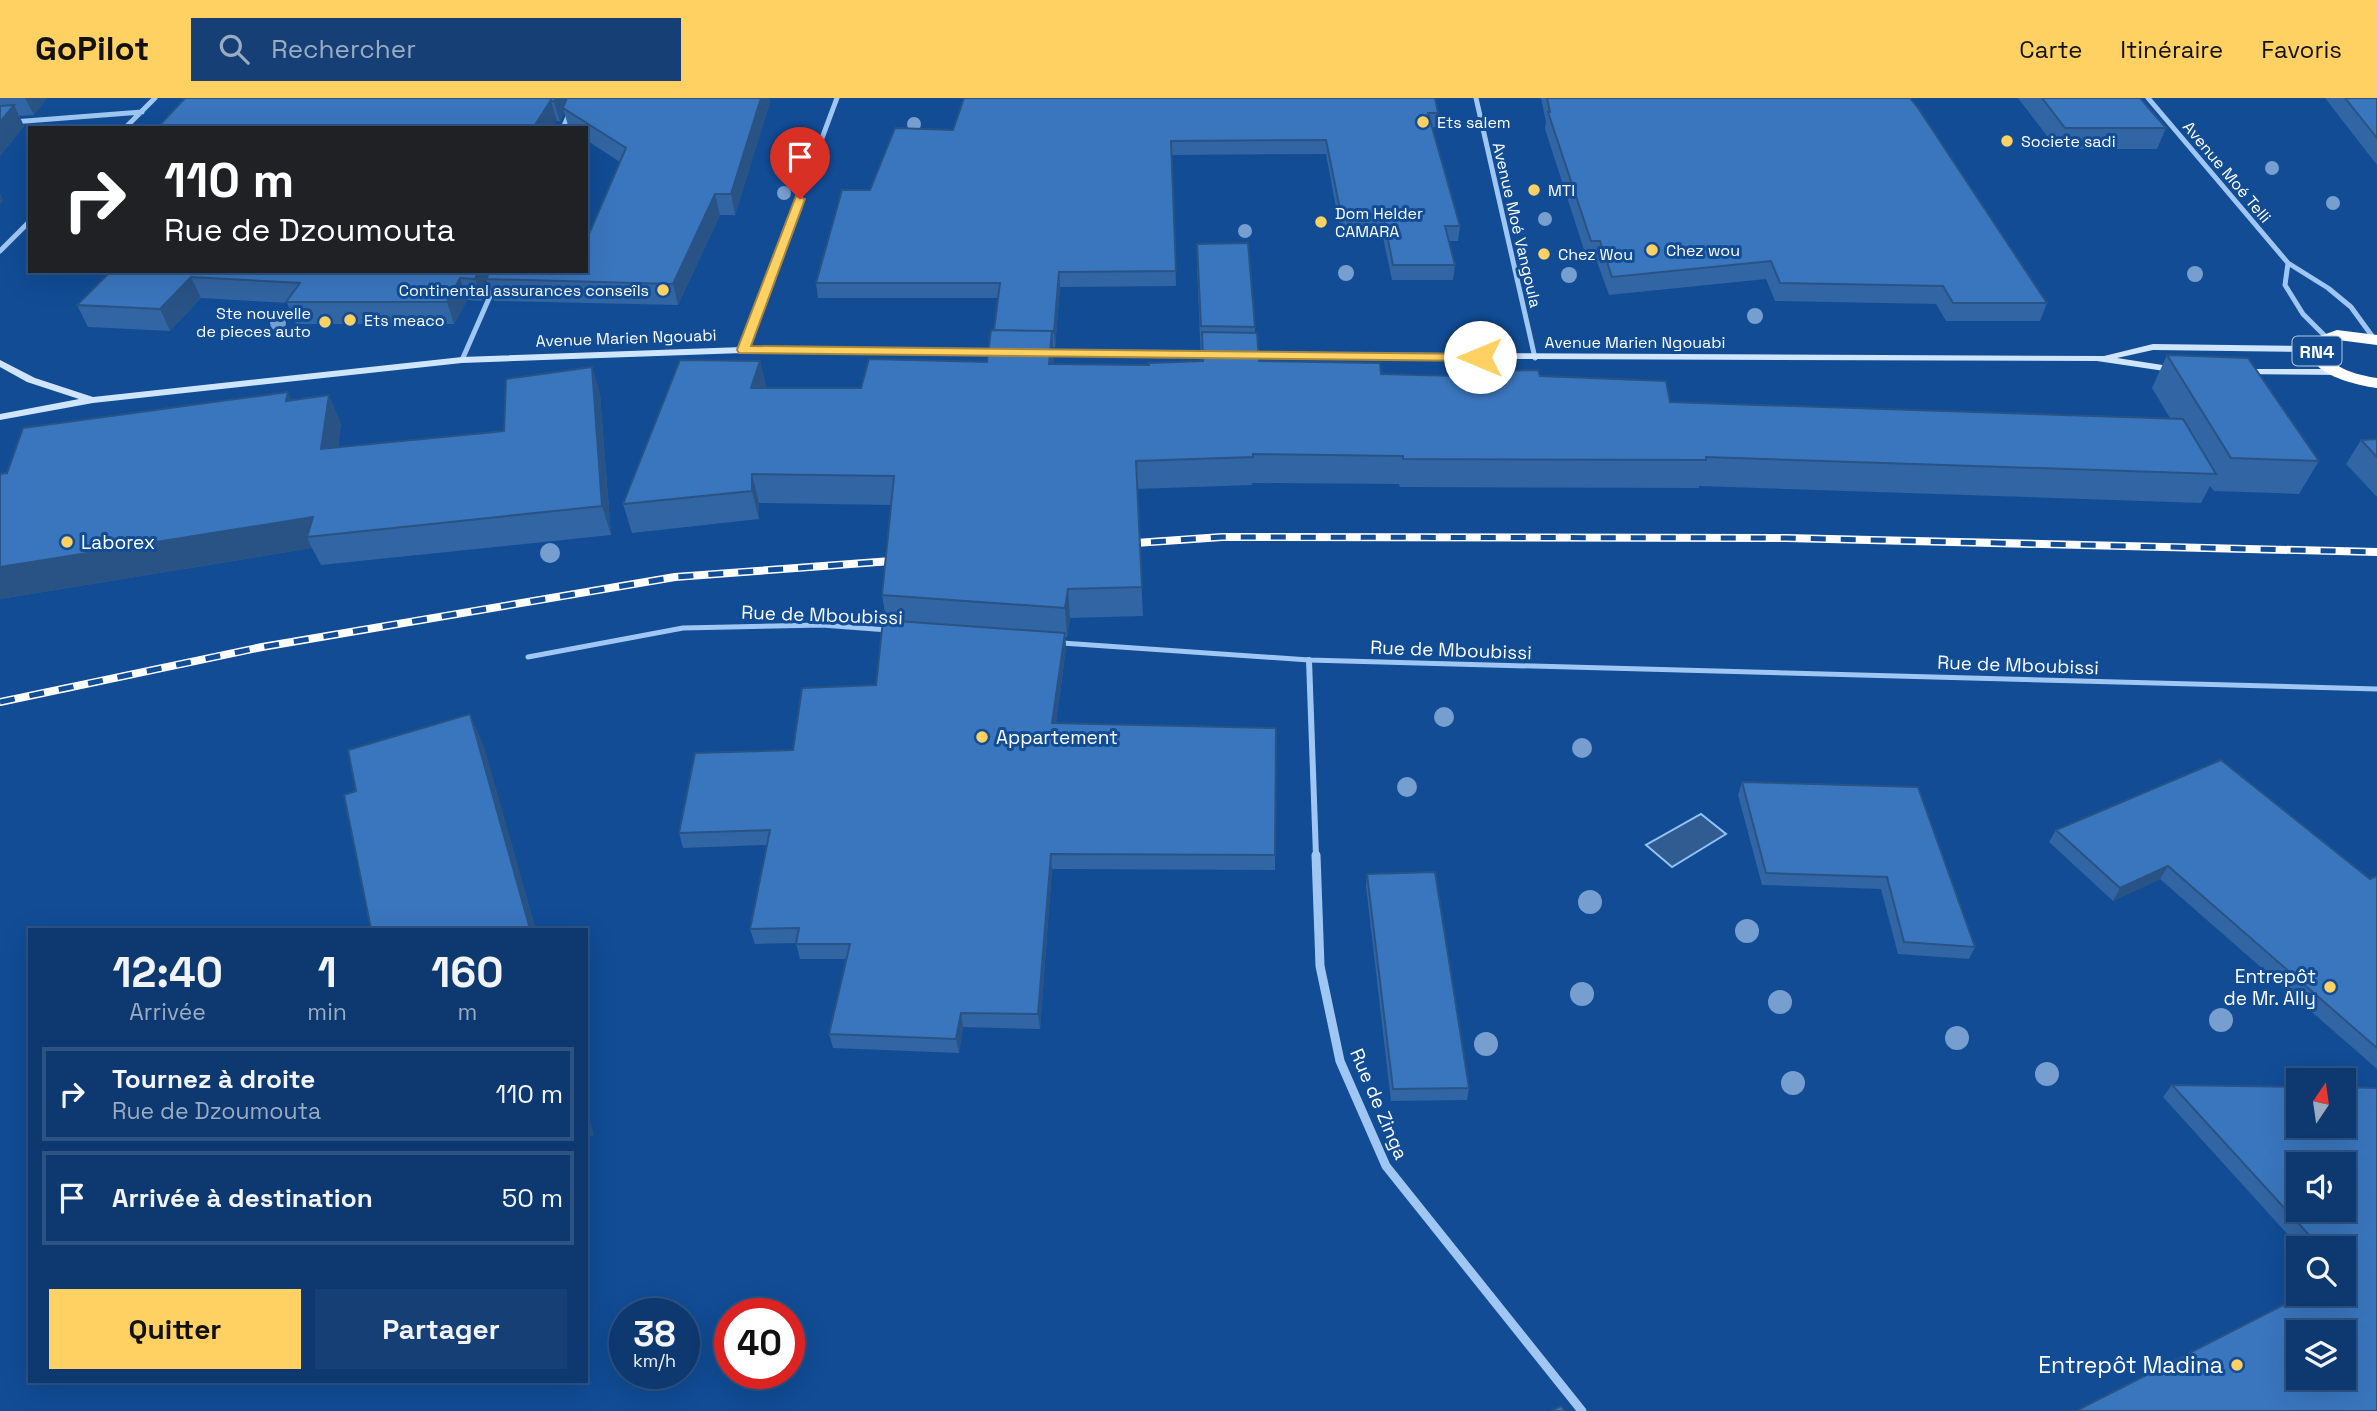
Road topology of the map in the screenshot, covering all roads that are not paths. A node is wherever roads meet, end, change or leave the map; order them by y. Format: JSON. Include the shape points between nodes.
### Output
{"nodes":[{"id":1,"x":155,"y":98,"type":"edge"},
{"id":2,"x":576,"y":98,"type":"edge"},
{"id":3,"x":837,"y":98,"type":"edge"},
{"id":4,"x":1476,"y":98,"type":"edge"},
{"id":5,"x":2148,"y":98,"type":"edge"},
{"id":6,"x":142,"y":112,"type":"junction"},
{"id":7,"x":0,"y":123,"type":"edge"},
{"id":8,"x":127,"y":126,"type":"edge"},
{"id":9,"x":565,"y":126,"type":"edge"},
{"id":10,"x":28,"y":224,"type":"edge"},
{"id":11,"x":0,"y":251,"type":"edge"},
{"id":12,"x":2288,"y":263,"type":"junction"},
{"id":13,"x":500,"y":273,"type":"edge"},
{"id":14,"x":2376,"y":340,"type":"edge"},
{"id":15,"x":2321,"y":343,"type":"junction"},
{"id":16,"x":743,"y":350,"type":"junction"},
{"id":17,"x":1535,"y":358,"type":"junction"},
{"id":18,"x":2097,"y":358,"type":"junction"},
{"id":19,"x":462,"y":360,"type":"junction"},
{"id":20,"x":0,"y":363,"type":"edge"},
{"id":21,"x":2185,"y":371,"type":"edge"},
{"id":22,"x":2227,"y":372,"type":"edge"},
{"id":23,"x":2339,"y":372,"type":"junction"},
{"id":24,"x":2375,"y":384,"type":"edge"},
{"id":25,"x":93,"y":400,"type":"junction"},
{"id":26,"x":0,"y":417,"type":"edge"},
{"id":27,"x":891,"y":630,"type":"edge"},
{"id":28,"x":1058,"y":642,"type":"edge"},
{"id":29,"x":528,"y":657,"type":"dead end"},
{"id":30,"x":1309,"y":660,"type":"junction"},
{"id":31,"x":2377,"y":689,"type":"edge"},
{"id":32,"x":1582,"y":1411,"type":"edge"}],
"edges":[{"from":1,"to":6,"type":"street"},
{"from":2,"to":9,"type":"street"},
{"from":3,"to":16,"type":"street"},
{"from":4,"to":17,"type":"street","name":"Avenue Moé Vangoula"},
{"from":5,"to":12,"type":"street","name":"Avenue Moé Telli"},
{"from":6,"to":7,"type":"street"},
{"from":6,"to":8,"type":"street"},
{"from":10,"to":11,"type":"street"},
{"from":12,"to":14,"type":"street","name":"Avenue Moé Telli","via":[[2351,307]]},
{"from":12,"to":15,"type":"street","via":[[2286,285]]},
{"from":13,"to":19,"type":"street"},
{"from":14,"to":15,"type":"highway","number":"RN4","via":[[2351,335]]},
{"from":15,"to":18,"type":"street","name":"Avenue Marien Ngouabi","via":[[2153,347]]},
{"from":15,"to":23,"type":"highway","number":"RN4","via":[[2319,357]]},
{"from":16,"to":17,"type":"street","name":"Avenue Marien Ngouabi"},
{"from":16,"to":19,"type":"street","name":"Avenue Marien Ngouabi"},
{"from":17,"to":18,"type":"street","name":"Avenue Marien Ngouabi"},
{"from":18,"to":21,"type":"street","name":"Avenue Marien Ngouabi"},
{"from":19,"to":25,"type":"street","name":"Avenue Marien Ngouabi"},
{"from":20,"to":25,"type":"street","via":[[31,380]]},
{"from":22,"to":23,"type":"street"},
{"from":23,"to":24,"type":"highway","number":"RN4"},
{"from":25,"to":26,"type":"street","name":"Avenue Marien Ngouabi"},
{"from":27,"to":29,"type":"lane","name":"Rue de Mboubissi","via":[[822,625],[683,628]]},
{"from":28,"to":30,"type":"lane","name":"Rue de Mboubissi"},
{"from":30,"to":31,"type":"lane","name":"Rue de Mboubissi"},
{"from":30,"to":32,"type":"street","name":"Rue de Zinga","via":[[1320,966],[1340,1061],[1386,1166]]}]}
